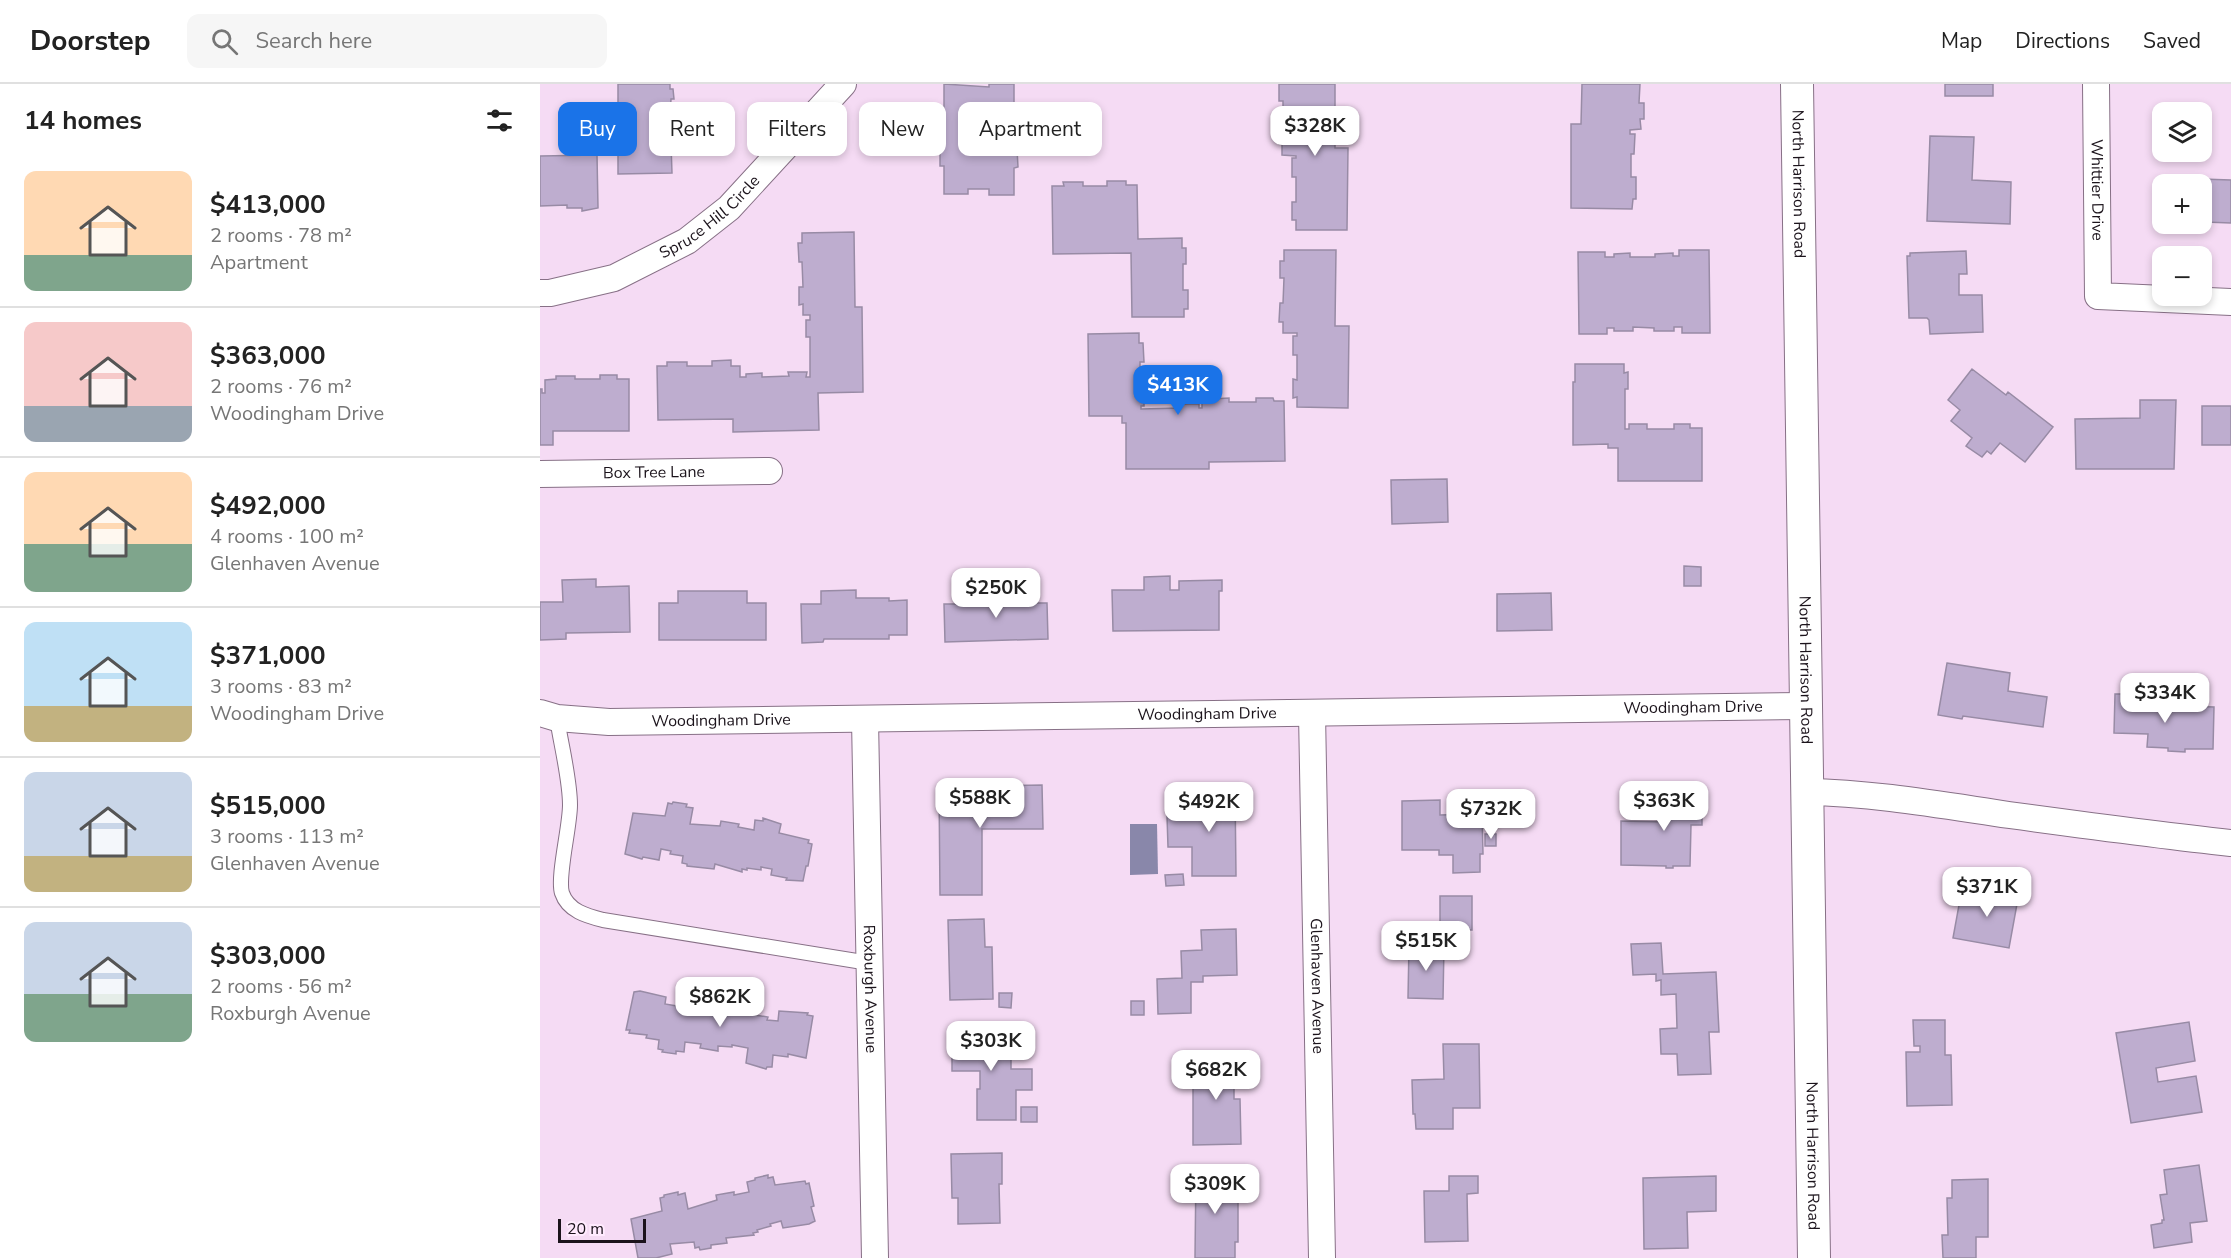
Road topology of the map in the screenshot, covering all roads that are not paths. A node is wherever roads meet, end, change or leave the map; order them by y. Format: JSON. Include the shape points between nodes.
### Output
{"nodes":[{"id":1,"x":843,"y":84,"type":"edge"},
{"id":2,"x":1797,"y":84,"type":"edge"},
{"id":3,"x":2096,"y":84,"type":"edge"},
{"id":4,"x":540,"y":293,"type":"edge"},
{"id":5,"x":2231,"y":302,"type":"edge"},
{"id":6,"x":769,"y":471,"type":"dead end"},
{"id":7,"x":540,"y":474,"type":"edge"},
{"id":8,"x":1805,"y":706,"type":"junction"},
{"id":9,"x":1312,"y":713,"type":"junction"},
{"id":10,"x":548,"y":716,"type":"edge"},
{"id":11,"x":865,"y":719,"type":"junction"},
{"id":12,"x":1806,"y":792,"type":"junction"},
{"id":13,"x":2231,"y":843,"type":"edge"},
{"id":14,"x":869,"y":963,"type":"junction"},
{"id":15,"x":875,"y":1258,"type":"edge"},
{"id":16,"x":1322,"y":1258,"type":"edge"},
{"id":17,"x":1814,"y":1258,"type":"edge"}],
"edges":[{"from":1,"to":4,"type":"street","name":"Spruce Hill Circle","via":[[729,207],[687,241],[614,278]]},
{"from":2,"to":8,"type":"street","name":"North Harrison Road"},
{"from":3,"to":5,"type":"street","name":"Whittier Drive","via":[[2098,296]]},
{"from":6,"to":7,"type":"street","name":"Box Tree Lane"},
{"from":8,"to":9,"type":"street","name":"Woodingham Drive"},
{"from":8,"to":12,"type":"street","name":"North Harrison Road"},
{"from":9,"to":11,"type":"street","name":"Woodingham Drive"},
{"from":9,"to":16,"type":"street","name":"Glenhaven Avenue"},
{"from":10,"to":11,"type":"street","name":"Woodingham Drive","via":[[609,722]]},
{"from":10,"to":14,"type":"lane","via":[[570,802],[562,894],[573,908],[584,916],[603,920]]},
{"from":11,"to":14,"type":"street","name":"Roxburgh Avenue"},
{"from":12,"to":13,"type":"street","via":[[1884,796]]},
{"from":12,"to":17,"type":"street","name":"North Harrison Road"},
{"from":14,"to":15,"type":"street","name":"Roxburgh Avenue"}]}
